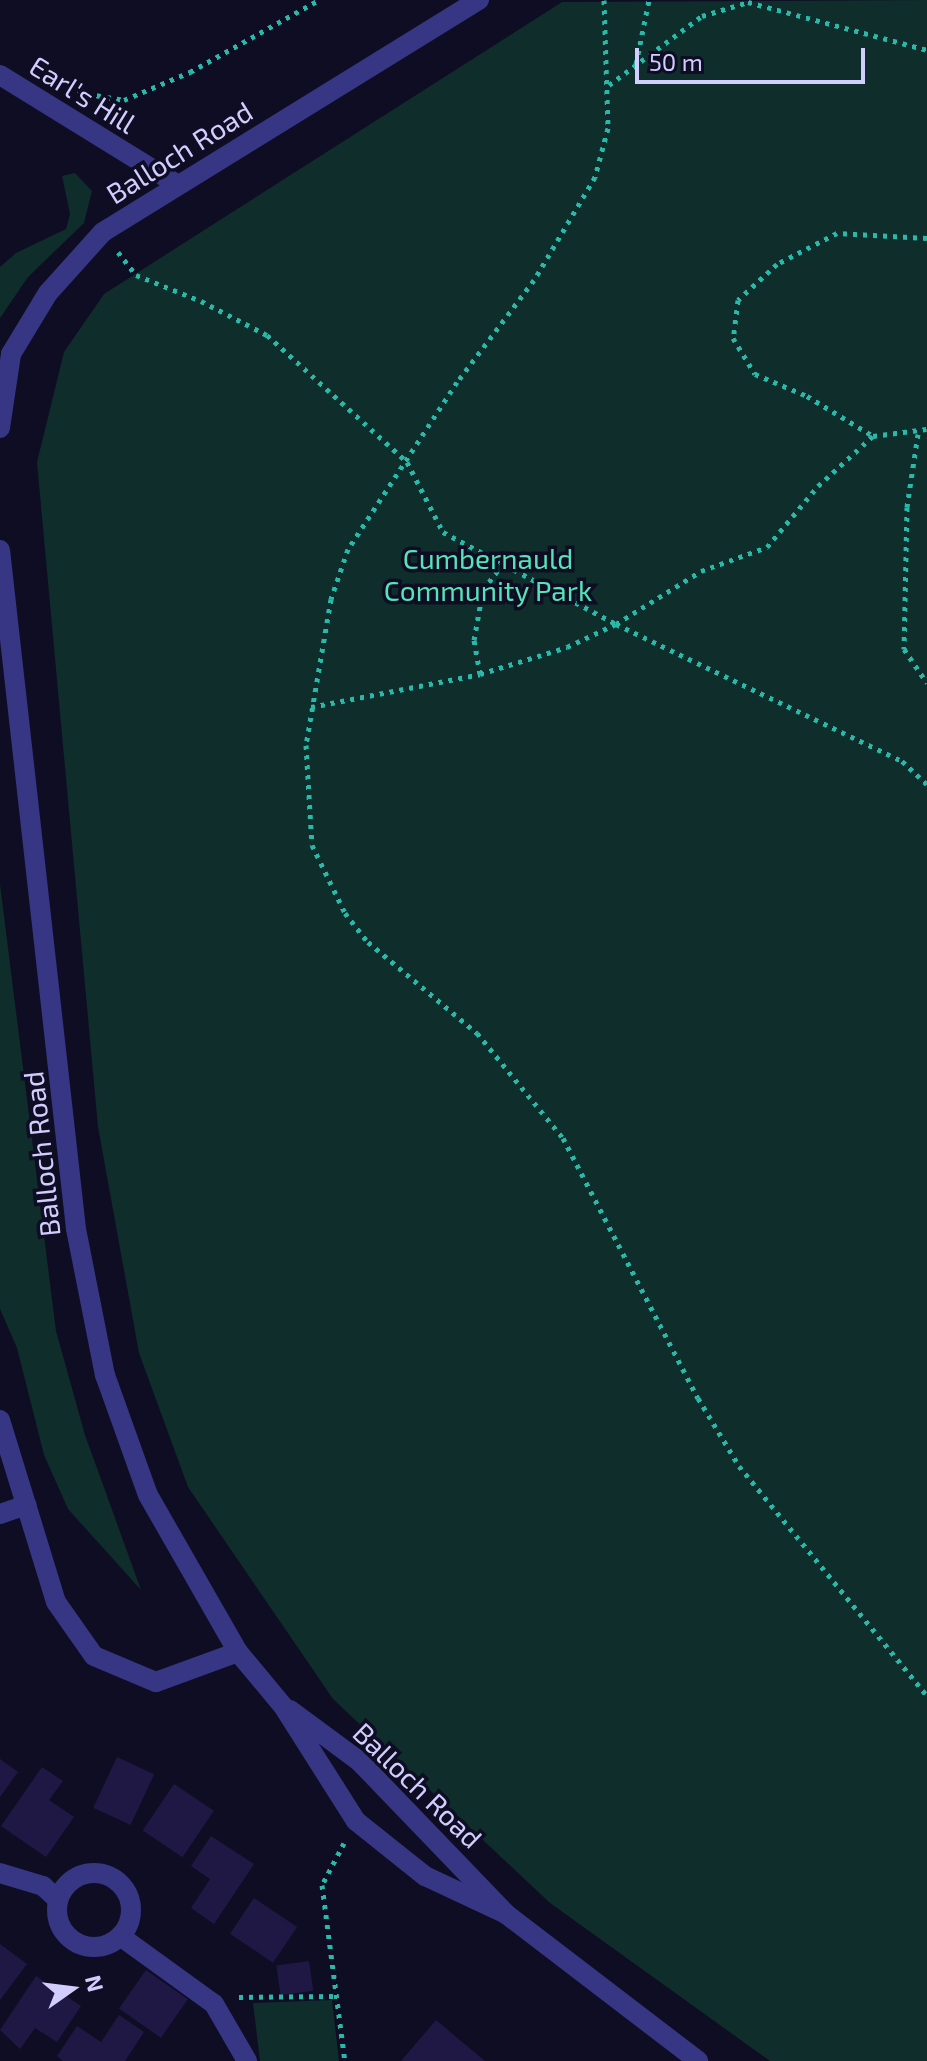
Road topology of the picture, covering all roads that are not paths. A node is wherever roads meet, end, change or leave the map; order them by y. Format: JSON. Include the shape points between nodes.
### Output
{"nodes":[{"id":1,"x":479,"y":0,"type":"edge"},
{"id":2,"x":0,"y":75,"type":"edge"},
{"id":3,"x":178,"y":185,"type":"junction"},
{"id":4,"x":0,"y":428,"type":"edge"},
{"id":5,"x":0,"y":550,"type":"edge"},
{"id":6,"x":0,"y":1420,"type":"edge"},
{"id":7,"x":26,"y":1505,"type":"junction"},
{"id":8,"x":0,"y":1514,"type":"edge"},
{"id":9,"x":238,"y":1652,"type":"junction"},
{"id":10,"x":283,"y":1706,"type":"junction"},
{"id":11,"x":0,"y":1873,"type":"edge"},
{"id":12,"x":57,"y":1899,"type":"junction"},
{"id":13,"x":506,"y":1914,"type":"junction"},
{"id":14,"x":120,"y":1936,"type":"junction"},
{"id":15,"x":247,"y":2061,"type":"edge"},
{"id":16,"x":698,"y":2061,"type":"edge"}],
"edges":[{"from":1,"to":3,"type":"street","name":"Balloch Road"},
{"from":2,"to":3,"type":"street","name":"Earl's Hill"},
{"from":3,"to":4,"type":"street","name":"Balloch Road","via":[[103,232],[48,293],[11,354]]},
{"from":5,"to":9,"type":"street","name":"Balloch Road","via":[[76,1229],[105,1375],[148,1495]]},
{"from":6,"to":7,"type":"street"},
{"from":7,"to":8,"type":"street"},
{"from":7,"to":9,"type":"street","via":[[56,1602],[94,1656],[156,1682]]},
{"from":9,"to":10,"type":"street","name":"Balloch Road"},
{"from":10,"to":13,"type":"street","name":"Balloch Road","via":[[359,1761]]},
{"from":10,"to":13,"type":"street","name":"Balloch Road","via":[[356,1821],[425,1876]]},
{"from":11,"to":12,"type":"street","via":[[43,1886]]},
{"from":12,"to":14,"type":"street","via":[[57,1919],[66,1936],[84,1946],[103,1946]]},
{"from":12,"to":14,"type":"street","via":[[80,1874],[113,1877],[131,1906]]},
{"from":13,"to":16,"type":"street","name":"Balloch Road"},
{"from":14,"to":15,"type":"street","via":[[214,2004]]}]}
